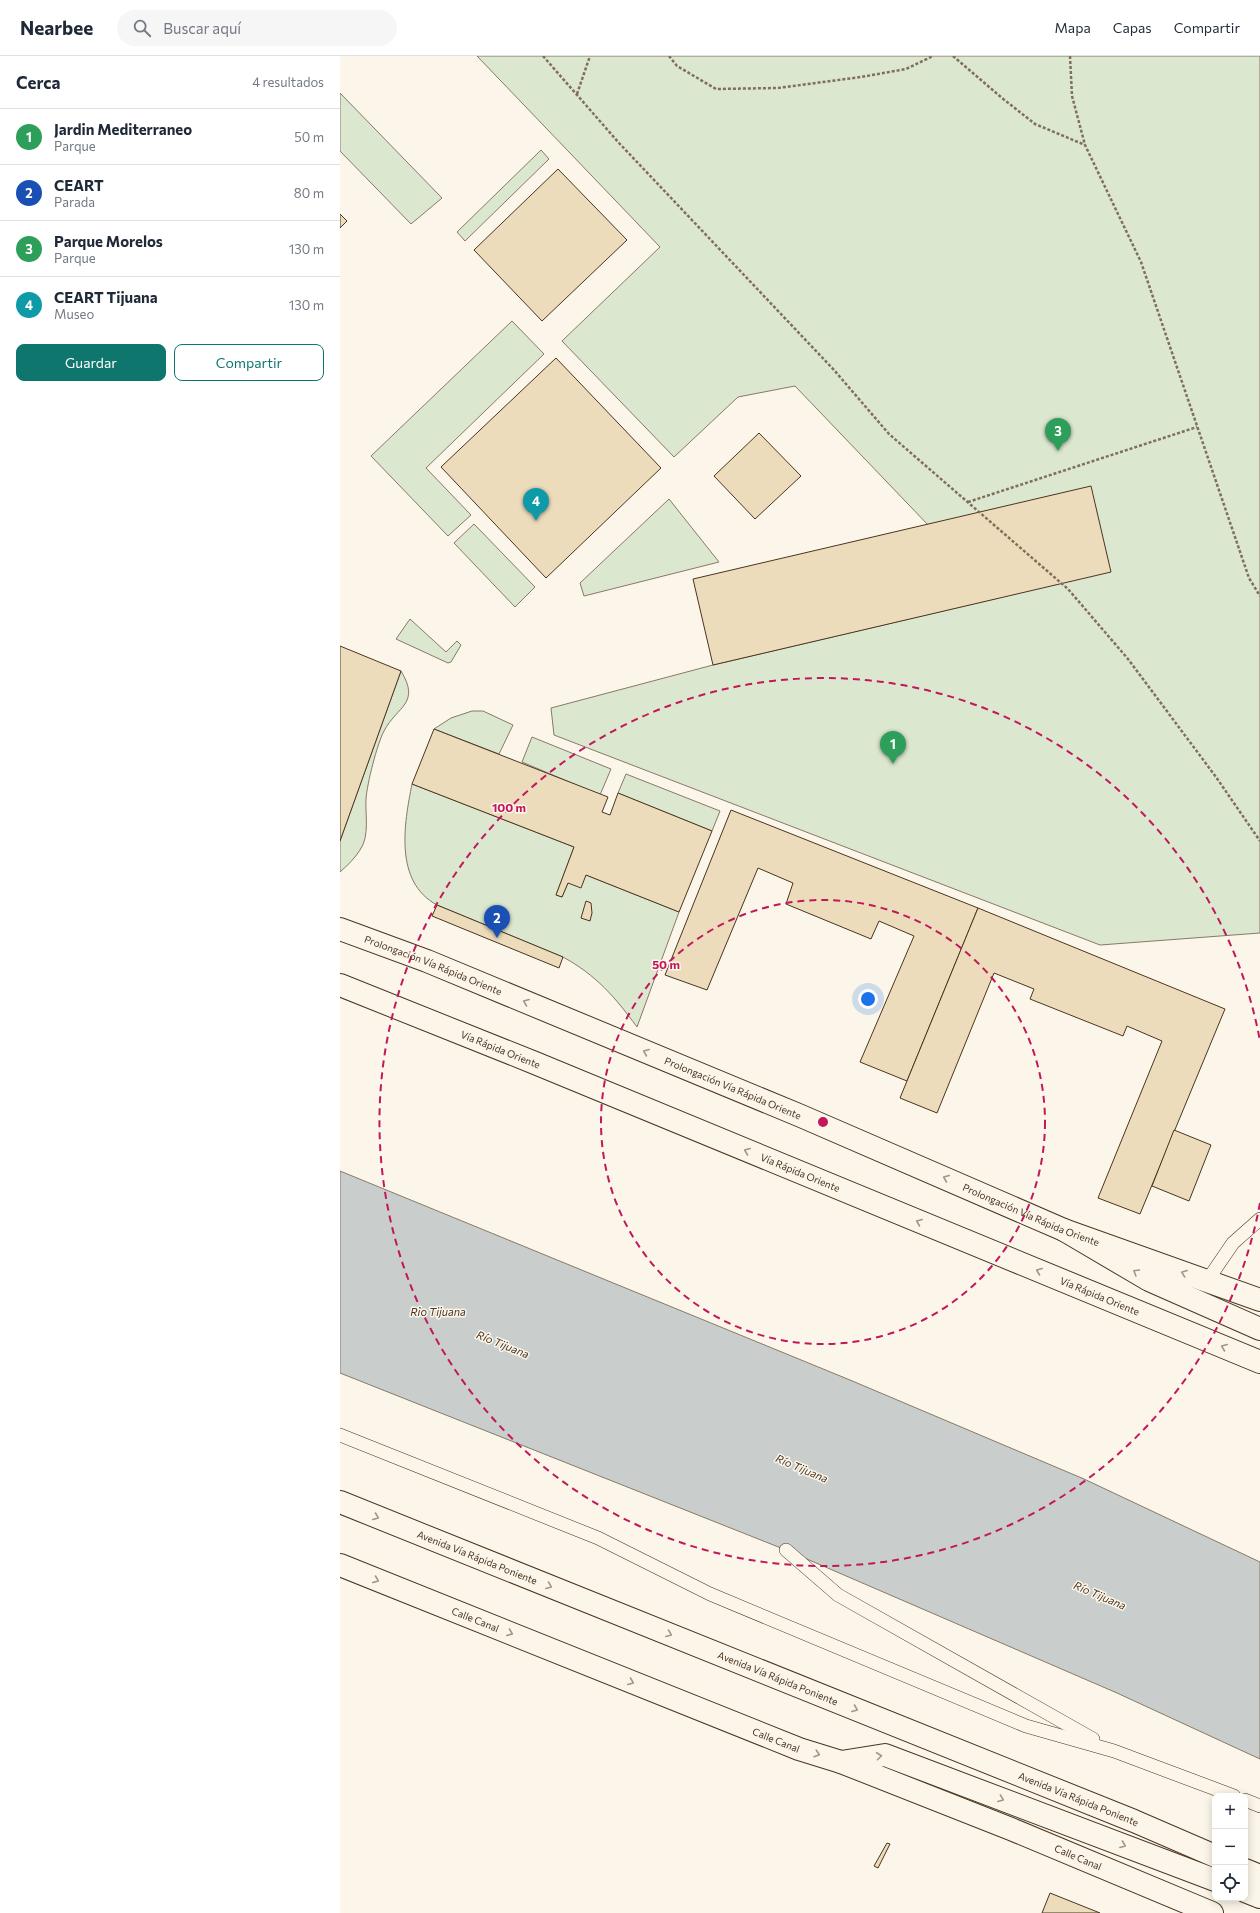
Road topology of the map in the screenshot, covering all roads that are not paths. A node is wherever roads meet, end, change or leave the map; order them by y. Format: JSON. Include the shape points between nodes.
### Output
{"nodes":[{"id":1,"x":340,"y":929,"type":"edge"},
{"id":2,"x":340,"y":985,"type":"edge"},
{"id":3,"x":1260,"y":1219,"type":"edge"},
{"id":4,"x":1064,"y":1230,"type":"junction"},
{"id":5,"x":1207,"y":1281,"type":"junction"},
{"id":6,"x":1260,"y":1300,"type":"edge"},
{"id":7,"x":1260,"y":1329,"type":"edge"},
{"id":8,"x":1260,"y":1362,"type":"edge"},
{"id":9,"x":340,"y":1435,"type":"edge"},
{"id":10,"x":340,"y":1502,"type":"edge"},
{"id":11,"x":786,"y":1550,"type":"dead end"},
{"id":12,"x":340,"y":1565,"type":"edge"},
{"id":13,"x":1114,"y":1751,"type":"junction"},
{"id":14,"x":841,"y":1762,"type":"junction"},
{"id":15,"x":1226,"y":1793,"type":"edge"},
{"id":16,"x":1248,"y":1801,"type":"edge"},
{"id":17,"x":1260,"y":1806,"type":"edge"},
{"id":18,"x":1212,"y":1855,"type":"edge"},
{"id":19,"x":1248,"y":1871,"type":"edge"},
{"id":20,"x":1260,"y":1876,"type":"edge"},
{"id":21,"x":1212,"y":1879,"type":"edge"},
{"id":22,"x":1248,"y":1892,"type":"edge"},
{"id":23,"x":1260,"y":1897,"type":"edge"},
{"id":24,"x":1212,"y":1913,"type":"edge"}],
"edges":[{"from":4,"to":1,"type":"main road","name":"Prolongación Vía Rápida Oriente","one_way":true,"via":[[801,1116],[427,961]]},
{"from":8,"to":2,"type":"main road","name":"Vía Rápida Oriente","one_way":true},
{"from":3,"to":5,"type":"lane","via":[[1233,1242]]},
{"from":5,"to":4,"type":"main road","name":"Prolongación Vía Rápida Oriente","one_way":true},
{"from":7,"to":4,"type":"main road","one_way":true,"via":[[1149,1280]]},
{"from":5,"to":6,"type":"main road","name":"Prolongación Vía Rápida Oriente"},
{"from":9,"to":13,"type":"lane","via":[[598,1538],[710,1594],[1026,1726]]},
{"from":10,"to":18,"type":"main road","name":"Avenida Vía Rápida Poniente","one_way":true,"via":[[1127,1818]]},
{"from":11,"to":13,"type":"lane","via":[[838,1595]]},
{"from":12,"to":14,"type":"main road","name":"Calle Canal","one_way":true,"via":[[791,1746]]},
{"from":13,"to":15,"type":"lane"},
{"from":14,"to":21,"type":"main road","one_way":true,"via":[[885,1755]]},
{"from":14,"to":24,"type":"main road","name":"Calle Canal"},
{"from":16,"to":17,"type":"lane"},
{"from":19,"to":20,"type":"main road"},
{"from":22,"to":23,"type":"main road"}]}
